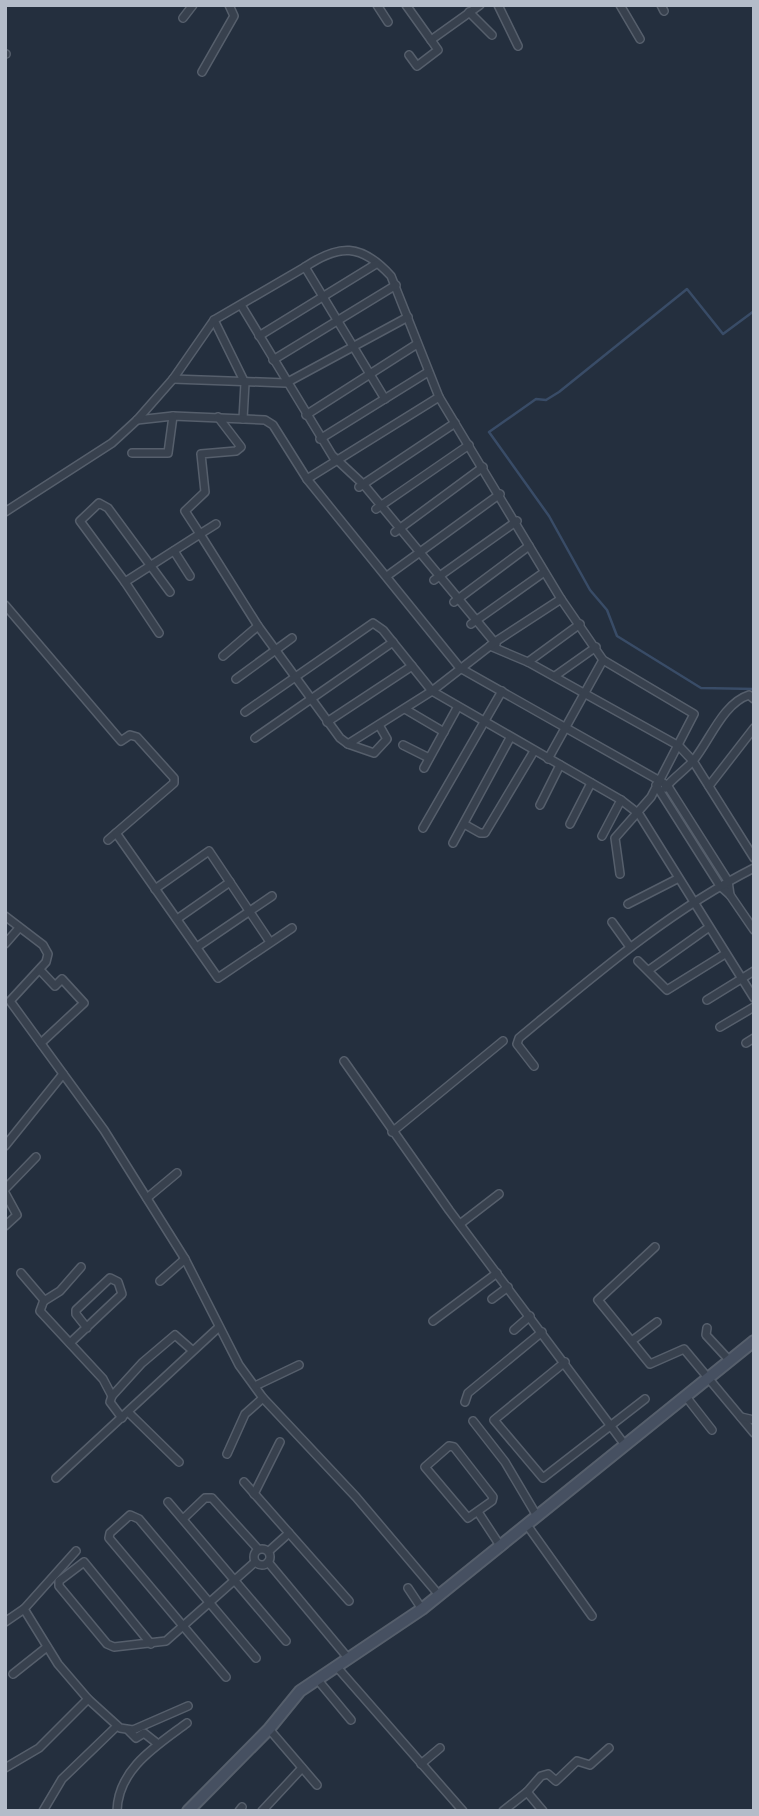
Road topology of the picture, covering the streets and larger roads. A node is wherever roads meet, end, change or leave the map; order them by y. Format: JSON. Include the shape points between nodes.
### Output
{"nodes":[{"id":1,"x":193,"y":5,"type":"edge"},
{"id":2,"x":229,"y":5,"type":"edge"},
{"id":3,"x":377,"y":5,"type":"edge"},
{"id":4,"x":406,"y":5,"type":"edge"},
{"id":5,"x":480,"y":5,"type":"edge"},
{"id":6,"x":498,"y":5,"type":"edge"},
{"id":7,"x":620,"y":5,"type":"edge"},
{"id":8,"x":469,"y":12,"type":"junction"},
{"id":9,"x":183,"y":18,"type":"dead end"},
{"id":10,"x":388,"y":22,"type":"dead end"},
{"id":11,"x":492,"y":35,"type":"dead end"},
{"id":12,"x":640,"y":39,"type":"dead end"},
{"id":13,"x":430,"y":40,"type":"junction"},
{"id":14,"x":518,"y":46,"type":"dead end"},
{"id":15,"x":409,"y":55,"type":"dead end"},
{"id":16,"x":202,"y":72,"type":"dead end"},
{"id":17,"x":376,"y":264,"type":"junction"},
{"id":18,"x":305,"y":267,"type":"junction"},
{"id":19,"x":396,"y":285,"type":"junction"},
{"id":20,"x":322,"y":295,"type":"junction"},
{"id":21,"x":241,"y":305,"type":"junction"},
{"id":22,"x":408,"y":317,"type":"junction"},
{"id":23,"x":214,"y":320,"type":"junction"},
{"id":24,"x":335,"y":321,"type":"junction"},
{"id":25,"x":259,"y":336,"type":"junction"},
{"id":26,"x":417,"y":344,"type":"junction"},
{"id":27,"x":351,"y":348,"type":"junction"},
{"id":28,"x":273,"y":360,"type":"junction"},
{"id":29,"x":428,"y":372,"type":"junction"},
{"id":30,"x":369,"y":377,"type":"junction"},
{"id":31,"x":173,"y":379,"type":"junction"},
{"id":32,"x":245,"y":383,"type":"junction"},
{"id":33,"x":286,"y":383,"type":"junction"},
{"id":34,"x":439,"y":397,"type":"junction"},
{"id":35,"x":384,"y":399,"type":"junction"},
{"id":36,"x":306,"y":415,"type":"junction"},
{"id":37,"x":173,"y":416,"type":"junction"},
{"id":38,"x":218,"y":417,"type":"junction"},
{"id":39,"x":243,"y":419,"type":"junction"},
{"id":40,"x":137,"y":420,"type":"junction"},
{"id":41,"x":455,"y":423,"type":"junction"},
{"id":42,"x":320,"y":439,"type":"junction"},
{"id":43,"x":469,"y":445,"type":"junction"},
{"id":44,"x":132,"y":453,"type":"dead end"},
{"id":45,"x":337,"y":460,"type":"junction"},
{"id":46,"x":483,"y":467,"type":"junction"},
{"id":47,"x":307,"y":479,"type":"junction"},
{"id":48,"x":362,"y":486,"type":"junction"},
{"id":49,"x":500,"y":494,"type":"junction"},
{"id":50,"x":379,"y":507,"type":"junction"},
{"id":51,"x":5,"y":512,"type":"edge"},
{"id":52,"x":517,"y":521,"type":"junction"},
{"id":53,"x":216,"y":524,"type":"dead end"},
{"id":54,"x":397,"y":530,"type":"junction"},
{"id":55,"x":200,"y":534,"type":"junction"},
{"id":56,"x":529,"y":546,"type":"junction"},
{"id":57,"x":174,"y":551,"type":"junction"},
{"id":58,"x":420,"y":553,"type":"junction"},
{"id":59,"x":151,"y":565,"type":"junction"},
{"id":60,"x":543,"y":573,"type":"junction"},
{"id":61,"x":190,"y":576,"type":"dead end"},
{"id":62,"x":387,"y":576,"type":"junction"},
{"id":63,"x":438,"y":579,"type":"junction"},
{"id":64,"x":125,"y":582,"type":"junction"},
{"id":65,"x":170,"y":592,"type":"dead end"},
{"id":66,"x":561,"y":599,"type":"junction"},
{"id":67,"x":456,"y":601,"type":"junction"},
{"id":68,"x":5,"y":606,"type":"edge"},
{"id":69,"x":473,"y":621,"type":"junction"},
{"id":70,"x":580,"y":624,"type":"junction"},
{"id":71,"x":257,"y":626,"type":"junction"},
{"id":72,"x":159,"y":633,"type":"dead end"},
{"id":73,"x":292,"y":638,"type":"dead end"},
{"id":74,"x":393,"y":642,"type":"junction"},
{"id":75,"x":494,"y":645,"type":"junction"},
{"id":76,"x":596,"y":647,"type":"junction"},
{"id":77,"x":275,"y":650,"type":"junction"},
{"id":78,"x":223,"y":656,"type":"dead end"},
{"id":79,"x":603,"y":660,"type":"junction"},
{"id":80,"x":528,"y":662,"type":"junction"},
{"id":81,"x":412,"y":666,"type":"junction"},
{"id":82,"x":460,"y":668,"type":"junction"},
{"id":83,"x":555,"y":676,"type":"junction"},
{"id":84,"x":236,"y":678,"type":"dead end"},
{"id":85,"x":293,"y":678,"type":"junction"},
{"id":86,"x":432,"y":691,"type":"junction"},
{"id":87,"x":502,"y":691,"type":"junction"},
{"id":88,"x":586,"y":692,"type":"junction"},
{"id":89,"x":754,"y":699,"type":"edge"},
{"id":90,"x":310,"y":700,"type":"junction"},
{"id":91,"x":457,"y":708,"type":"junction"},
{"id":92,"x":405,"y":709,"type":"junction"},
{"id":93,"x":245,"y":712,"type":"dead end"},
{"id":94,"x":327,"y":722,"type":"junction"},
{"id":95,"x":484,"y":723,"type":"junction"},
{"id":96,"x":379,"y":725,"type":"junction"},
{"id":97,"x":567,"y":727,"type":"junction"},
{"id":98,"x":754,"y":728,"type":"edge"},
{"id":99,"x":444,"y":732,"type":"junction"},
{"id":100,"x":255,"y":738,"type":"dead end"},
{"id":101,"x":510,"y":738,"type":"junction"},
{"id":102,"x":348,"y":744,"type":"junction"},
{"id":103,"x":403,"y":745,"type":"dead end"},
{"id":104,"x":679,"y":746,"type":"junction"},
{"id":105,"x":534,"y":751,"type":"junction"},
{"id":106,"x":429,"y":758,"type":"junction"},
{"id":107,"x":548,"y":759,"type":"junction"},
{"id":108,"x":693,"y":761,"type":"junction"},
{"id":109,"x":560,"y":765,"type":"junction"},
{"id":110,"x":424,"y":768,"type":"dead end"},
{"id":111,"x":591,"y":783,"type":"junction"},
{"id":112,"x":660,"y":784,"type":"junction"},
{"id":113,"x":709,"y":786,"type":"junction"},
{"id":114,"x":621,"y":800,"type":"junction"},
{"id":115,"x":540,"y":805,"type":"dead end"},
{"id":116,"x":639,"y":814,"type":"junction"},
{"id":117,"x":464,"y":824,"type":"junction"},
{"id":118,"x":569,"y":824,"type":"dead end"},
{"id":119,"x":423,"y":828,"type":"dead end"},
{"id":120,"x":116,"y":833,"type":"junction"},
{"id":121,"x":602,"y":836,"type":"dead end"},
{"id":122,"x":108,"y":840,"type":"dead end"},
{"id":123,"x":453,"y":843,"type":"dead end"},
{"id":124,"x":754,"y":858,"type":"edge"},
{"id":125,"x":754,"y":868,"type":"edge"},
{"id":126,"x":620,"y":874,"type":"dead end"},
{"id":127,"x":677,"y":879,"type":"junction"},
{"id":128,"x":728,"y":881,"type":"junction"},
{"id":129,"x":230,"y":882,"type":"junction"},
{"id":130,"x":720,"y":886,"type":"junction"},
{"id":131,"x":155,"y":889,"type":"junction"},
{"id":132,"x":730,"y":895,"type":"junction"},
{"id":133,"x":272,"y":896,"type":"dead end"},
{"id":134,"x":692,"y":903,"type":"junction"},
{"id":135,"x":628,"y":904,"type":"dead end"},
{"id":136,"x":249,"y":911,"type":"junction"},
{"id":137,"x":5,"y":916,"type":"edge"},
{"id":138,"x":177,"y":919,"type":"junction"},
{"id":139,"x":612,"y":922,"type":"dead end"},
{"id":140,"x":19,"y":928,"type":"junction"},
{"id":141,"x":292,"y":928,"type":"dead end"},
{"id":142,"x":708,"y":928,"type":"junction"},
{"id":143,"x":754,"y":930,"type":"edge"},
{"id":144,"x":270,"y":942,"type":"junction"},
{"id":145,"x":5,"y":944,"type":"edge"},
{"id":146,"x":197,"y":947,"type":"junction"},
{"id":147,"x":630,"y":947,"type":"junction"},
{"id":148,"x":725,"y":954,"type":"junction"},
{"id":149,"x":638,"y":961,"type":"dead end"},
{"id":150,"x":40,"y":970,"type":"junction"},
{"id":151,"x":649,"y":970,"type":"junction"},
{"id":152,"x":754,"y":971,"type":"edge"},
{"id":153,"x":741,"y":979,"type":"junction"},
{"id":154,"x":754,"y":998,"type":"edge"},
{"id":155,"x":706,"y":1000,"type":"dead end"},
{"id":156,"x":8,"y":1003,"type":"edge"},
{"id":157,"x":754,"y":1007,"type":"edge"},
{"id":158,"x":720,"y":1027,"type":"dead end"},
{"id":159,"x":754,"y":1038,"type":"edge"},
{"id":160,"x":503,"y":1041,"type":"dead end"},
{"id":161,"x":41,"y":1043,"type":"junction"},
{"id":162,"x":746,"y":1043,"type":"dead end"},
{"id":163,"x":344,"y":1061,"type":"dead end"},
{"id":164,"x":534,"y":1066,"type":"dead end"},
{"id":165,"x":63,"y":1074,"type":"junction"},
{"id":166,"x":392,"y":1132,"type":"junction"},
{"id":167,"x":5,"y":1146,"type":"edge"},
{"id":168,"x":36,"y":1157,"type":"dead end"},
{"id":169,"x":177,"y":1173,"type":"dead end"},
{"id":170,"x":5,"y":1191,"type":"edge"},
{"id":171,"x":499,"y":1194,"type":"dead end"},
{"id":172,"x":147,"y":1198,"type":"junction"},
{"id":173,"x":460,"y":1224,"type":"junction"},
{"id":174,"x":5,"y":1226,"type":"edge"},
{"id":175,"x":655,"y":1247,"type":"dead end"},
{"id":176,"x":185,"y":1259,"type":"junction"},
{"id":177,"x":81,"y":1268,"type":"dead end"},
{"id":178,"x":21,"y":1273,"type":"dead end"},
{"id":179,"x":497,"y":1273,"type":"junction"},
{"id":180,"x":160,"y":1281,"type":"dead end"},
{"id":181,"x":508,"y":1287,"type":"junction"},
{"id":182,"x":492,"y":1299,"type":"dead end"},
{"id":183,"x":44,"y":1301,"type":"junction"},
{"id":184,"x":530,"y":1316,"type":"junction"},
{"id":185,"x":433,"y":1321,"type":"dead end"},
{"id":186,"x":657,"y":1322,"type":"dead end"},
{"id":187,"x":219,"y":1327,"type":"junction"},
{"id":188,"x":87,"y":1328,"type":"junction"},
{"id":189,"x":707,"y":1328,"type":"dead end"},
{"id":190,"x":514,"y":1330,"type":"dead end"},
{"id":191,"x":542,"y":1332,"type":"junction"},
{"id":192,"x":633,"y":1340,"type":"junction"},
{"id":193,"x":754,"y":1341,"type":"edge"},
{"id":194,"x":70,"y":1343,"type":"junction"},
{"id":195,"x":192,"y":1350,"type":"junction"},
{"id":196,"x":730,"y":1361,"type":"junction"},
{"id":197,"x":565,"y":1362,"type":"junction"},
{"id":198,"x":299,"y":1365,"type":"dead end"},
{"id":199,"x":708,"y":1379,"type":"junction"},
{"id":200,"x":255,"y":1386,"type":"junction"},
{"id":201,"x":112,"y":1396,"type":"junction"},
{"id":202,"x":263,"y":1398,"type":"junction"},
{"id":203,"x":687,"y":1398,"type":"junction"},
{"id":204,"x":645,"y":1399,"type":"dead end"},
{"id":205,"x":466,"y":1402,"type":"dead end"},
{"id":206,"x":125,"y":1415,"type":"junction"},
{"id":207,"x":747,"y":1418,"type":"edge"},
{"id":208,"x":473,"y":1421,"type":"dead end"},
{"id":209,"x":612,"y":1427,"type":"junction"},
{"id":210,"x":712,"y":1430,"type":"dead end"},
{"id":211,"x":754,"y":1433,"type":"edge"},
{"id":212,"x":280,"y":1442,"type":"dead end"},
{"id":213,"x":625,"y":1445,"type":"junction"},
{"id":214,"x":226,"y":1454,"type":"dead end"},
{"id":215,"x":179,"y":1462,"type":"dead end"},
{"id":216,"x":56,"y":1478,"type":"dead end"},
{"id":217,"x":244,"y":1482,"type":"dead end"},
{"id":218,"x":254,"y":1494,"type":"junction"},
{"id":219,"x":168,"y":1502,"type":"dead end"},
{"id":220,"x":480,"y":1516,"type":"junction"},
{"id":221,"x":537,"y":1517,"type":"junction"},
{"id":222,"x":183,"y":1519,"type":"junction"},
{"id":223,"x":527,"y":1525,"type":"junction"},
{"id":224,"x":289,"y":1534,"type":"junction"},
{"id":225,"x":501,"y":1547,"type":"junction"},
{"id":226,"x":258,"y":1549,"type":"junction"},
{"id":227,"x":76,"y":1551,"type":"dead end"},
{"id":228,"x":269,"y":1551,"type":"junction"},
{"id":229,"x":255,"y":1562,"type":"junction"},
{"id":230,"x":268,"y":1562,"type":"junction"},
{"id":231,"x":234,"y":1581,"type":"junction"},
{"id":232,"x":408,"y":1588,"type":"dead end"},
{"id":233,"x":439,"y":1595,"type":"junction"},
{"id":234,"x":349,"y":1601,"type":"dead end"},
{"id":235,"x":209,"y":1603,"type":"junction"},
{"id":236,"x":24,"y":1609,"type":"junction"},
{"id":237,"x":422,"y":1609,"type":"junction"},
{"id":238,"x":592,"y":1616,"type":"dead end"},
{"id":239,"x":5,"y":1622,"type":"edge"},
{"id":240,"x":183,"y":1627,"type":"junction"},
{"id":241,"x":286,"y":1640,"type":"dead end"},
{"id":242,"x":151,"y":1644,"type":"junction"},
{"id":243,"x":47,"y":1647,"type":"junction"},
{"id":244,"x":256,"y":1658,"type":"dead end"},
{"id":245,"x":348,"y":1658,"type":"junction"},
{"id":246,"x":335,"y":1666,"type":"junction"},
{"id":247,"x":13,"y":1674,"type":"dead end"},
{"id":248,"x":226,"y":1676,"type":"dead end"},
{"id":249,"x":317,"y":1679,"type":"junction"},
{"id":250,"x":88,"y":1699,"type":"junction"},
{"id":251,"x":188,"y":1706,"type":"dead end"},
{"id":252,"x":351,"y":1720,"type":"dead end"},
{"id":253,"x":187,"y":1723,"type":"dead end"},
{"id":254,"x":117,"y":1726,"type":"junction"},
{"id":255,"x":269,"y":1729,"type":"junction"},
{"id":256,"x":129,"y":1731,"type":"junction"},
{"id":257,"x":158,"y":1744,"type":"junction"},
{"id":258,"x":440,"y":1748,"type":"dead end"},
{"id":259,"x":610,"y":1748,"type":"dead end"},
{"id":260,"x":421,"y":1765,"type":"junction"},
{"id":261,"x":5,"y":1768,"type":"edge"},
{"id":262,"x":302,"y":1768,"type":"junction"},
{"id":263,"x":317,"y":1785,"type":"dead end"},
{"id":264,"x":527,"y":1792,"type":"junction"},
{"id":265,"x":43,"y":1811,"type":"edge"},
{"id":266,"x":117,"y":1811,"type":"edge"},
{"id":267,"x":188,"y":1811,"type":"edge"},
{"id":268,"x":262,"y":1811,"type":"edge"},
{"id":269,"x":463,"y":1811,"type":"edge"},
{"id":270,"x":503,"y":1811,"type":"edge"},
{"id":271,"x":543,"y":1811,"type":"edge"}],
"edges":[{"from":1,"to":9,"type":"street"},
{"from":2,"to":16,"type":"street","via":[[234,16]]},
{"from":3,"to":10,"type":"street"},
{"from":4,"to":13,"type":"street"},
{"from":5,"to":8,"type":"street"},
{"from":6,"to":14,"type":"street"},
{"from":7,"to":12,"type":"street"},
{"from":8,"to":11,"type":"street"},
{"from":8,"to":13,"type":"street"},
{"from":13,"to":15,"type":"street","via":[[438,50],[417,66]]},
{"from":17,"to":18,"type":"street","via":[[344,248],[329,251]]},
{"from":17,"to":19,"type":"street"},
{"from":17,"to":20,"type":"street"},
{"from":18,"to":20,"type":"street"},
{"from":18,"to":21,"type":"street"},
{"from":19,"to":22,"type":"street"},
{"from":19,"to":24,"type":"street"},
{"from":20,"to":24,"type":"street"},
{"from":20,"to":25,"type":"street"},
{"from":21,"to":23,"type":"street"},
{"from":21,"to":25,"type":"street"},
{"from":22,"to":26,"type":"street"},
{"from":22,"to":27,"type":"street"},
{"from":23,"to":31,"type":"street"},
{"from":23,"to":32,"type":"street"},
{"from":24,"to":27,"type":"street"},
{"from":24,"to":28,"type":"street"},
{"from":25,"to":28,"type":"street"},
{"from":26,"to":29,"type":"street"},
{"from":26,"to":30,"type":"street"},
{"from":27,"to":30,"type":"street"},
{"from":27,"to":33,"type":"street"},
{"from":28,"to":33,"type":"street"},
{"from":29,"to":34,"type":"street"},
{"from":29,"to":35,"type":"street"},
{"from":30,"to":35,"type":"street"},
{"from":30,"to":36,"type":"street"},
{"from":31,"to":32,"type":"street"},
{"from":31,"to":40,"type":"street"},
{"from":32,"to":33,"type":"street"},
{"from":32,"to":39,"type":"street"},
{"from":33,"to":36,"type":"street"},
{"from":34,"to":41,"type":"street"},
{"from":34,"to":45,"type":"street"},
{"from":35,"to":42,"type":"street"},
{"from":36,"to":42,"type":"street"},
{"from":37,"to":38,"type":"street"},
{"from":37,"to":40,"type":"street"},
{"from":37,"to":44,"type":"street","via":[[168,453]]},
{"from":38,"to":39,"type":"street"},
{"from":38,"to":55,"type":"street","via":[[241,447],[201,454],[205,492],[184,512]]},
{"from":39,"to":47,"type":"street","via":[[273,425]]},
{"from":40,"to":51,"type":"street","via":[[111,443]]},
{"from":41,"to":43,"type":"street"},
{"from":41,"to":48,"type":"street"},
{"from":42,"to":45,"type":"street"},
{"from":43,"to":46,"type":"street"},
{"from":43,"to":50,"type":"street"},
{"from":45,"to":47,"type":"street"},
{"from":45,"to":48,"type":"street"},
{"from":46,"to":49,"type":"street"},
{"from":46,"to":54,"type":"street"},
{"from":47,"to":62,"type":"street"},
{"from":48,"to":50,"type":"street"},
{"from":49,"to":52,"type":"street"},
{"from":49,"to":58,"type":"street"},
{"from":50,"to":54,"type":"street"},
{"from":52,"to":56,"type":"street"},
{"from":52,"to":63,"type":"street"},
{"from":53,"to":55,"type":"street"},
{"from":54,"to":58,"type":"street"},
{"from":55,"to":57,"type":"street"},
{"from":55,"to":71,"type":"street"},
{"from":56,"to":60,"type":"street"},
{"from":56,"to":67,"type":"street"},
{"from":57,"to":59,"type":"street"},
{"from":57,"to":61,"type":"street"},
{"from":58,"to":62,"type":"street"},
{"from":58,"to":63,"type":"street"},
{"from":59,"to":64,"type":"street"},
{"from":59,"to":64,"type":"street","via":[[108,508],[99,503],[80,521]]},
{"from":59,"to":65,"type":"street"},
{"from":60,"to":66,"type":"street"},
{"from":60,"to":69,"type":"street"},
{"from":62,"to":82,"type":"street"},
{"from":63,"to":67,"type":"street"},
{"from":64,"to":72,"type":"street"},
{"from":66,"to":70,"type":"street"},
{"from":66,"to":75,"type":"street"},
{"from":67,"to":69,"type":"street"},
{"from":68,"to":120,"type":"street","via":[[121,741],[130,734],[137,737],[174,778],[174,783]]},
{"from":69,"to":75,"type":"street"},
{"from":70,"to":76,"type":"street"},
{"from":70,"to":80,"type":"street"},
{"from":71,"to":77,"type":"street"},
{"from":71,"to":78,"type":"street"},
{"from":73,"to":77,"type":"street"},
{"from":74,"to":81,"type":"street"},
{"from":74,"to":85,"type":"street","via":[[373,623]]},
{"from":74,"to":90,"type":"street"},
{"from":75,"to":80,"type":"street"},
{"from":75,"to":82,"type":"street"},
{"from":76,"to":79,"type":"street"},
{"from":76,"to":83,"type":"street"},
{"from":77,"to":84,"type":"street"},
{"from":77,"to":85,"type":"street"},
{"from":79,"to":88,"type":"street"},
{"from":79,"to":104,"type":"street","via":[[692,710],[694,716]]},
{"from":80,"to":83,"type":"street"},
{"from":81,"to":86,"type":"street"},
{"from":81,"to":94,"type":"street"},
{"from":82,"to":86,"type":"street"},
{"from":82,"to":87,"type":"street"},
{"from":83,"to":88,"type":"street"},
{"from":85,"to":90,"type":"street"},
{"from":85,"to":93,"type":"street"},
{"from":86,"to":91,"type":"street"},
{"from":86,"to":92,"type":"street"},
{"from":87,"to":95,"type":"street"},
{"from":87,"to":97,"type":"street"},
{"from":88,"to":97,"type":"street"},
{"from":88,"to":104,"type":"street"},
{"from":89,"to":108,"type":"street","via":[[745,696],[722,718]]},
{"from":90,"to":94,"type":"street"},
{"from":90,"to":100,"type":"street"},
{"from":91,"to":95,"type":"street"},
{"from":91,"to":99,"type":"street"},
{"from":92,"to":96,"type":"street"},
{"from":92,"to":99,"type":"street"},
{"from":94,"to":102,"type":"street"},
{"from":95,"to":101,"type":"street"},
{"from":95,"to":119,"type":"street"},
{"from":96,"to":102,"type":"street"},
{"from":96,"to":102,"type":"street","via":[[387,740],[374,753]]},
{"from":97,"to":107,"type":"street"},
{"from":97,"to":112,"type":"street"},
{"from":98,"to":113,"type":"street"},
{"from":99,"to":106,"type":"street"},
{"from":101,"to":105,"type":"street"},
{"from":101,"to":117,"type":"street"},
{"from":103,"to":106,"type":"street"},
{"from":104,"to":108,"type":"street"},
{"from":104,"to":112,"type":"street"},
{"from":105,"to":107,"type":"street"},
{"from":105,"to":117,"type":"street","via":[[485,833]]},
{"from":106,"to":110,"type":"street"},
{"from":107,"to":109,"type":"street"},
{"from":108,"to":112,"type":"street"},
{"from":108,"to":113,"type":"street"},
{"from":109,"to":111,"type":"street"},
{"from":109,"to":115,"type":"street"},
{"from":111,"to":114,"type":"street"},
{"from":111,"to":118,"type":"street"},
{"from":112,"to":116,"type":"street"},
{"from":112,"to":128,"type":"street"},
{"from":112,"to":130,"type":"street"},
{"from":113,"to":124,"type":"street"},
{"from":114,"to":116,"type":"street"},
{"from":114,"to":121,"type":"street"},
{"from":116,"to":126,"type":"street","via":[[615,838]]},
{"from":116,"to":127,"type":"street"},
{"from":117,"to":123,"type":"street"},
{"from":120,"to":122,"type":"street"},
{"from":120,"to":131,"type":"street"},
{"from":125,"to":128,"type":"street"},
{"from":127,"to":134,"type":"street"},
{"from":127,"to":135,"type":"street"},
{"from":128,"to":130,"type":"street"},
{"from":128,"to":132,"type":"street"},
{"from":129,"to":131,"type":"street","via":[[209,851]]},
{"from":129,"to":136,"type":"street"},
{"from":129,"to":138,"type":"street"},
{"from":130,"to":132,"type":"street"},
{"from":130,"to":134,"type":"street"},
{"from":131,"to":138,"type":"street"},
{"from":132,"to":143,"type":"street"},
{"from":133,"to":136,"type":"street"},
{"from":134,"to":142,"type":"street"},
{"from":134,"to":147,"type":"street"},
{"from":136,"to":144,"type":"street"},
{"from":136,"to":146,"type":"street"},
{"from":137,"to":140,"type":"street"},
{"from":138,"to":146,"type":"street"},
{"from":139,"to":147,"type":"street"},
{"from":140,"to":145,"type":"street"},
{"from":140,"to":150,"type":"street","via":[[47,950]]},
{"from":141,"to":144,"type":"street"},
{"from":142,"to":148,"type":"street"},
{"from":142,"to":151,"type":"street"},
{"from":144,"to":146,"type":"street","via":[[218,978]]},
{"from":147,"to":164,"type":"street","via":[[518,1040],[518,1047]]},
{"from":148,"to":151,"type":"street","via":[[667,990]]},
{"from":148,"to":153,"type":"street"},
{"from":149,"to":151,"type":"street"},
{"from":150,"to":156,"type":"street"},
{"from":150,"to":161,"type":"street","via":[[55,986],[62,979],[84,1003]]},
{"from":152,"to":153,"type":"street"},
{"from":153,"to":154,"type":"street"},
{"from":153,"to":155,"type":"street"},
{"from":156,"to":161,"type":"street"},
{"from":157,"to":158,"type":"street"},
{"from":159,"to":162,"type":"street"},
{"from":160,"to":166,"type":"street"},
{"from":161,"to":165,"type":"street"},
{"from":163,"to":166,"type":"street"},
{"from":165,"to":167,"type":"street"},
{"from":165,"to":172,"type":"street"},
{"from":166,"to":173,"type":"street"},
{"from":168,"to":170,"type":"street"},
{"from":169,"to":172,"type":"street"},
{"from":170,"to":174,"type":"street","via":[[17,1215]]},
{"from":171,"to":173,"type":"street"},
{"from":172,"to":176,"type":"street"},
{"from":173,"to":179,"type":"street"},
{"from":175,"to":192,"type":"street","via":[[598,1297]]},
{"from":176,"to":180,"type":"street"},
{"from":176,"to":187,"type":"street"},
{"from":177,"to":183,"type":"street"},
{"from":178,"to":183,"type":"street"},
{"from":179,"to":181,"type":"street"},
{"from":179,"to":185,"type":"street"},
{"from":181,"to":182,"type":"street"},
{"from":181,"to":184,"type":"street"},
{"from":183,"to":194,"type":"street","via":[[40,1311]]},
{"from":184,"to":190,"type":"street"},
{"from":184,"to":191,"type":"street"},
{"from":186,"to":192,"type":"street"},
{"from":187,"to":195,"type":"street"},
{"from":187,"to":200,"type":"street"},
{"from":188,"to":188,"type":"street","via":[[76,1310],[110,1278],[118,1282],[122,1294]]},
{"from":188,"to":194,"type":"street"},
{"from":189,"to":196,"type":"street","via":[[706,1335]]},
{"from":191,"to":197,"type":"street"},
{"from":191,"to":205,"type":"street","via":[[468,1393]]},
{"from":192,"to":199,"type":"street","via":[[653,1365],[682,1348]]},
{"from":193,"to":196,"type":"street"},
{"from":194,"to":201,"type":"street","via":[[103,1379]]},
{"from":195,"to":201,"type":"street","via":[[179,1336],[169,1338]]},
{"from":195,"to":206,"type":"street"},
{"from":196,"to":199,"type":"street"},
{"from":197,"to":209,"type":"street"},
{"from":197,"to":209,"type":"street","via":[[494,1422],[542,1478]]},
{"from":198,"to":200,"type":"street"},
{"from":199,"to":203,"type":"street"},
{"from":199,"to":207,"type":"street"},
{"from":200,"to":202,"type":"street"},
{"from":201,"to":206,"type":"street","via":[[110,1402]]},
{"from":202,"to":214,"type":"street","via":[[245,1414]]},
{"from":202,"to":233,"type":"street"},
{"from":203,"to":210,"type":"street"},
{"from":203,"to":213,"type":"street"},
{"from":204,"to":209,"type":"street"},
{"from":206,"to":215,"type":"street"},
{"from":206,"to":216,"type":"street"},
{"from":207,"to":211,"type":"street"},
{"from":208,"to":221,"type":"street","via":[[505,1462]]},
{"from":209,"to":213,"type":"street"},
{"from":212,"to":218,"type":"street"},
{"from":213,"to":221,"type":"street"},
{"from":217,"to":218,"type":"street"},
{"from":218,"to":224,"type":"street"},
{"from":219,"to":222,"type":"street"},
{"from":220,"to":220,"type":"street","via":[[493,1497],[449,1446],[425,1467],[466,1518]]},
{"from":220,"to":225,"type":"street"},
{"from":221,"to":223,"type":"street"},
{"from":222,"to":226,"type":"street","via":[[205,1498],[212,1498]]},
{"from":222,"to":231,"type":"street"},
{"from":223,"to":225,"type":"street"},
{"from":223,"to":238,"type":"street"},
{"from":224,"to":228,"type":"street"},
{"from":224,"to":234,"type":"street"},
{"from":225,"to":233,"type":"street"},
{"from":226,"to":228,"type":"street"},
{"from":226,"to":229,"type":"street"},
{"from":227,"to":236,"type":"street"},
{"from":228,"to":230,"type":"street"},
{"from":229,"to":230,"type":"street"},
{"from":229,"to":231,"type":"street"},
{"from":230,"to":245,"type":"street"},
{"from":231,"to":235,"type":"street"},
{"from":231,"to":241,"type":"street"},
{"from":232,"to":237,"type":"street"},
{"from":233,"to":237,"type":"street"},
{"from":235,"to":240,"type":"street"},
{"from":235,"to":240,"type":"street","via":[[139,1520],[130,1515],[110,1533],[109,1538]]},
{"from":235,"to":244,"type":"street"},
{"from":236,"to":239,"type":"street"},
{"from":236,"to":243,"type":"street"},
{"from":237,"to":245,"type":"street"},
{"from":240,"to":242,"type":"street","via":[[166,1641]]},
{"from":240,"to":248,"type":"street"},
{"from":242,"to":242,"type":"street","via":[[84,1562],[59,1581],[107,1644]]},
{"from":243,"to":247,"type":"street"},
{"from":243,"to":250,"type":"street"},
{"from":245,"to":246,"type":"street"},
{"from":246,"to":249,"type":"street"},
{"from":246,"to":260,"type":"street"},
{"from":249,"to":252,"type":"street"},
{"from":249,"to":255,"type":"street","via":[[291,1700]]},
{"from":250,"to":254,"type":"street"},
{"from":250,"to":261,"type":"street","via":[[39,1748]]},
{"from":251,"to":256,"type":"street"},
{"from":253,"to":257,"type":"street"},
{"from":254,"to":256,"type":"street"},
{"from":254,"to":265,"type":"street","via":[[62,1779]]},
{"from":255,"to":262,"type":"street"},
{"from":255,"to":267,"type":"street"},
{"from":256,"to":257,"type":"street","via":[[136,1738],[145,1734]]},
{"from":257,"to":266,"type":"street","via":[[124,1779]]},
{"from":258,"to":260,"type":"street"},
{"from":259,"to":264,"type":"street","via":[[590,1765],[577,1761],[556,1781],[548,1774],[541,1776]]},
{"from":260,"to":269,"type":"street"},
{"from":262,"to":263,"type":"street"},
{"from":262,"to":268,"type":"street"},
{"from":264,"to":270,"type":"street"},
{"from":264,"to":271,"type":"street"}]}
